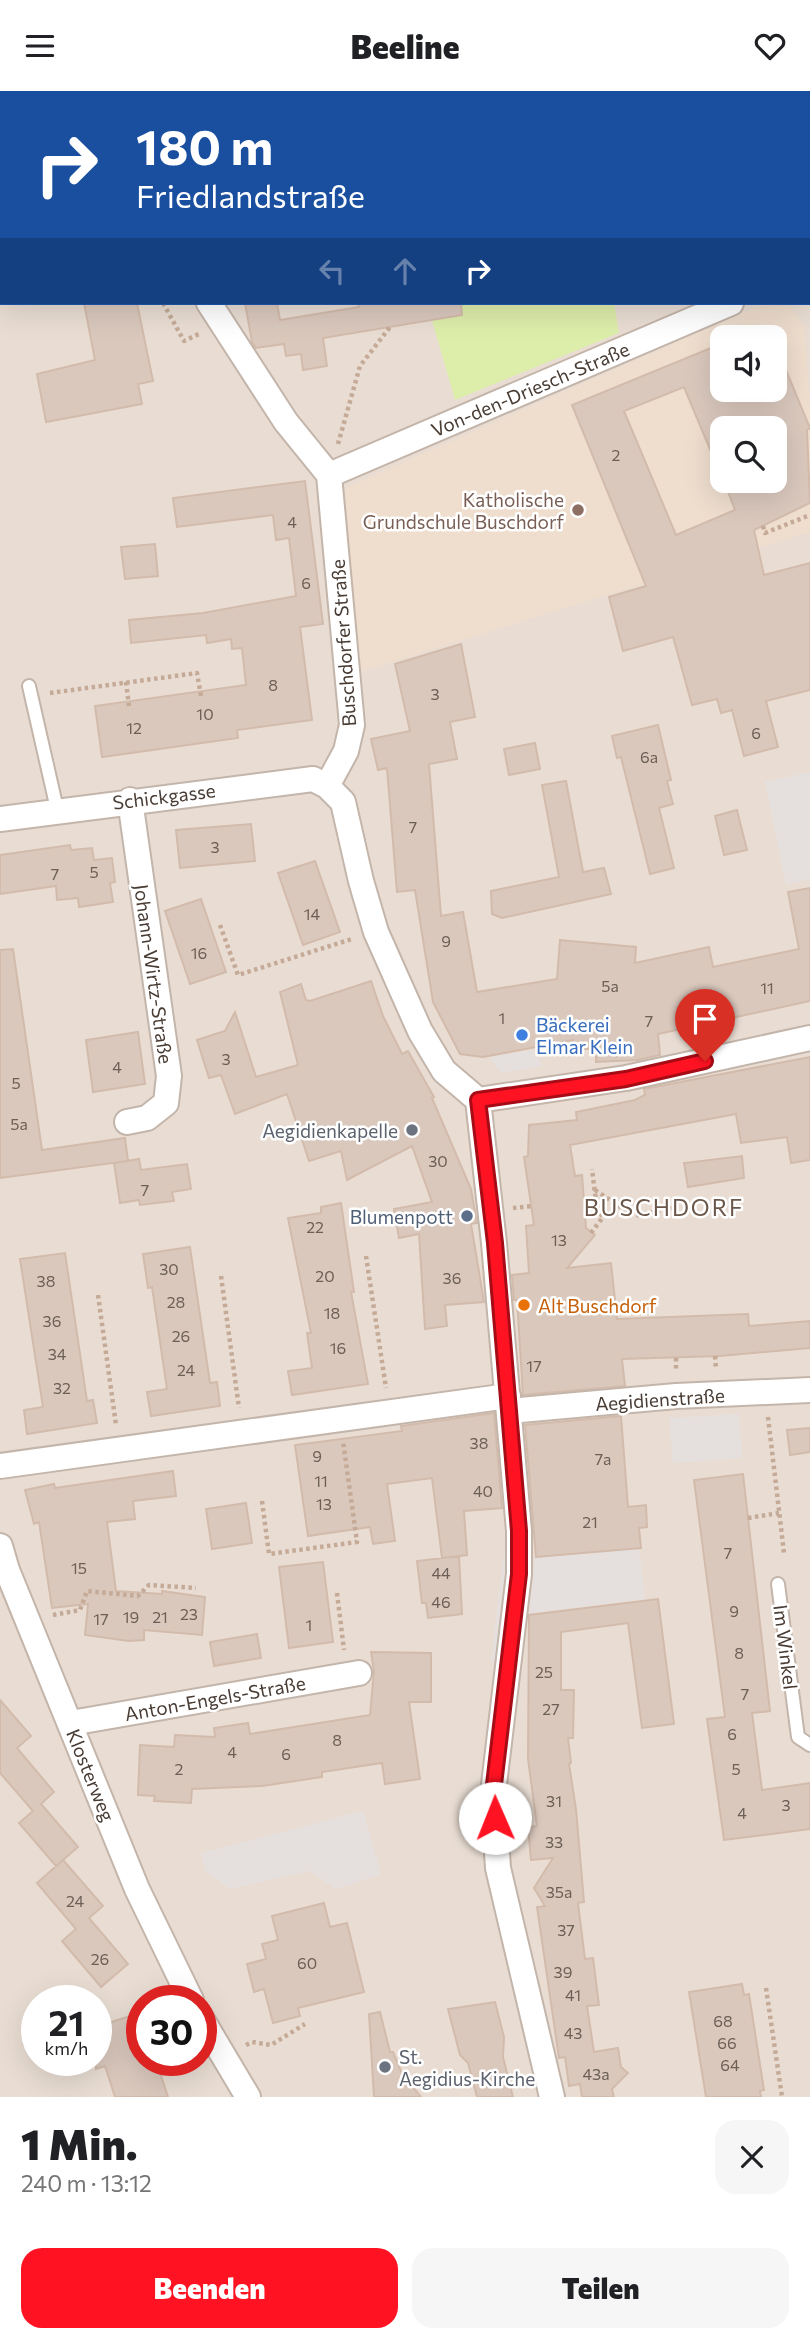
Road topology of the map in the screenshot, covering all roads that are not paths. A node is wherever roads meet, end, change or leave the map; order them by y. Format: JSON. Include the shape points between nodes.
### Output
{"nodes":[{"id":1,"x":726,"y":305,"type":"edge"},
{"id":2,"x":215,"y":313,"type":"edge"},
{"id":3,"x":329,"y":475,"type":"junction"},
{"id":4,"x":30,"y":691,"type":"road end"},
{"id":5,"x":327,"y":786,"type":"junction"},
{"id":6,"x":130,"y":800,"type":"junction"},
{"id":7,"x":57,"y":809,"type":"junction"},
{"id":8,"x":0,"y":819,"type":"edge"},
{"id":9,"x":810,"y":1038,"type":"edge"},
{"id":10,"x":478,"y":1100,"type":"junction"},
{"id":11,"x":127,"y":1122,"type":"dead end"},
{"id":12,"x":810,"y":1390,"type":"edge"},
{"id":13,"x":509,"y":1404,"type":"junction"},
{"id":14,"x":0,"y":1466,"type":"edge"},
{"id":15,"x":0,"y":1546,"type":"edge"},
{"id":16,"x":778,"y":1584,"type":"dead end"},
{"id":17,"x":354,"y":1674,"type":"road end"},
{"id":18,"x":71,"y":1723,"type":"junction"},
{"id":19,"x":810,"y":1745,"type":"edge"},
{"id":20,"x":184,"y":1985,"type":"edge"},
{"id":21,"x":217,"y":2046,"type":"edge"},
{"id":22,"x":248,"y":2097,"type":"edge"},
{"id":23,"x":552,"y":2097,"type":"edge"}],
"edges":[{"from":1,"to":3,"type":"street","name":"Von-den-Driesch-Straße"},
{"from":2,"to":3,"type":"street","via":[[286,422]]},
{"from":3,"to":5,"type":"street","name":"Buschdorfer Straße","via":[[352,725],[346,751]]},
{"from":4,"to":7,"type":"lane"},
{"from":5,"to":6,"type":"street","name":"Schickgasse","via":[[313,779]]},
{"from":5,"to":10,"type":"street","via":[[343,802],[376,932],[419,1031],[444,1071]]},
{"from":6,"to":7,"type":"street","name":"Schickgasse"},
{"from":6,"to":11,"type":"street","name":"Johann-Wirtz-Straße","via":[[169,1076],[166,1103],[147,1118]]},
{"from":7,"to":8,"type":"street","name":"Schickgasse"},
{"from":9,"to":10,"type":"street","via":[[626,1079]]},
{"from":10,"to":13,"type":"street"},
{"from":12,"to":13,"type":"street","name":"Aegidienstraße"},
{"from":13,"to":14,"type":"street","name":"Aegidienstraße","via":[[390,1413]]},
{"from":13,"to":23,"type":"street","via":[[519,1574],[493,1793],[498,1868]]},
{"from":15,"to":18,"type":"street","name":"Klosterweg"},
{"from":16,"to":19,"type":"lane","name":"Im Winkel","via":[[798,1737]]},
{"from":17,"to":18,"type":"street","name":"Anton-Engels-Straße"},
{"from":18,"to":20,"type":"street","name":"Klosterweg","via":[[138,1889]]},
{"from":21,"to":22,"type":"street"}]}
